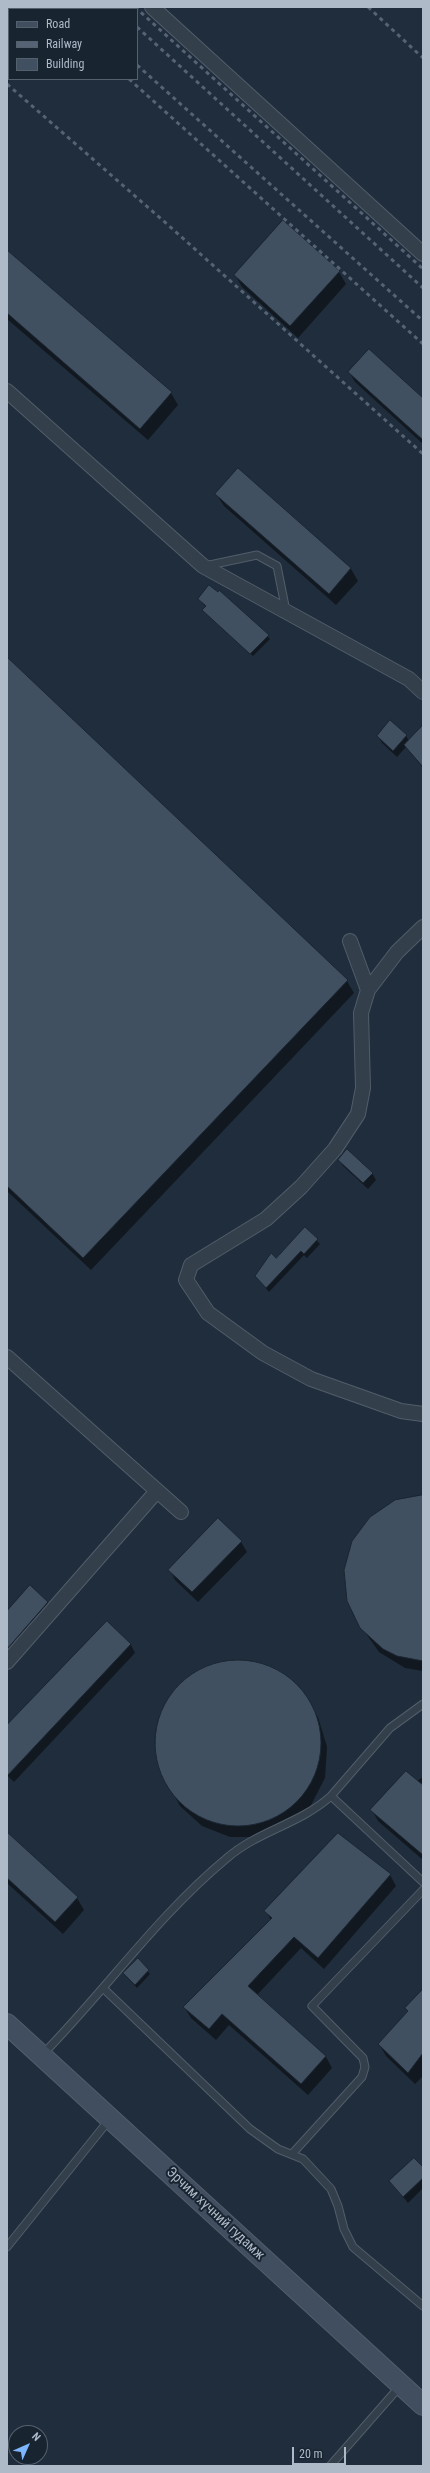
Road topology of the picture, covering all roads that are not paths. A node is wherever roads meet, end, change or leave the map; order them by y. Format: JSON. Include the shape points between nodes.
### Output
{"nodes":[{"id":1,"x":152,"y":7,"type":"edge"},
{"id":2,"x":423,"y":254,"type":"edge"},
{"id":3,"x":7,"y":391,"type":"edge"},
{"id":4,"x":203,"y":566,"type":"junction"},
{"id":5,"x":286,"y":612,"type":"junction"},
{"id":6,"x":423,"y":692,"type":"edge"},
{"id":7,"x":423,"y":927,"type":"edge"},
{"id":8,"x":350,"y":941,"type":"dead end"},
{"id":9,"x":368,"y":990,"type":"junction"},
{"id":10,"x":7,"y":1357,"type":"edge"},
{"id":11,"x":423,"y":1414,"type":"edge"},
{"id":12,"x":157,"y":1491,"type":"junction"},
{"id":13,"x":180,"y":1512,"type":"dead end"},
{"id":14,"x":7,"y":1662,"type":"edge"},
{"id":15,"x":423,"y":1704,"type":"edge"},
{"id":16,"x":331,"y":1796,"type":"junction"},
{"id":17,"x":423,"y":1882,"type":"edge"},
{"id":18,"x":423,"y":1890,"type":"edge"},
{"id":19,"x":104,"y":1989,"type":"junction"},
{"id":20,"x":7,"y":2024,"type":"edge"},
{"id":21,"x":42,"y":2056,"type":"junction"},
{"id":22,"x":111,"y":2118,"type":"junction"},
{"id":23,"x":292,"y":2154,"type":"junction"},
{"id":24,"x":7,"y":2247,"type":"edge"},
{"id":25,"x":423,"y":2306,"type":"edge"},
{"id":26,"x":401,"y":2385,"type":"junction"},
{"id":27,"x":423,"y":2405,"type":"edge"},
{"id":28,"x":330,"y":2466,"type":"edge"}],
"edges":[{"from":1,"to":2,"type":"street"},
{"from":3,"to":4,"type":"street"},
{"from":4,"to":5,"type":"street"},
{"from":4,"to":5,"type":"lane","via":[[257,556],[277,566]]},
{"from":5,"to":6,"type":"street","via":[[409,679]]},
{"from":7,"to":9,"type":"street","via":[[397,952]]},
{"from":8,"to":9,"type":"street"},
{"from":9,"to":11,"type":"street","via":[[361,1013],[363,1088],[358,1114],[335,1149],[301,1187],[266,1219],[191,1265],[186,1280],[208,1313],[263,1353],[312,1379],[401,1411]]},
{"from":10,"to":12,"type":"street"},
{"from":12,"to":13,"type":"street"},
{"from":12,"to":14,"type":"street"},
{"from":15,"to":16,"type":"lane","via":[[390,1728]]},
{"from":16,"to":17,"type":"lane"},
{"from":16,"to":19,"type":"lane","via":[[299,1819],[248,1842],[227,1857],[155,1928]]},
{"from":18,"to":23,"type":"lane","via":[[312,2006],[363,2058],[365,2067],[362,2077],[348,2094]]},
{"from":19,"to":21,"type":"lane"},
{"from":19,"to":23,"type":"lane","via":[[250,2129],[278,2149]]},
{"from":20,"to":21,"type":"main road","name":"Эрчим хүчний гудамж"},
{"from":21,"to":22,"type":"main road","name":"Эрчим хүчний гудамж"},
{"from":22,"to":24,"type":"lane"},
{"from":22,"to":26,"type":"main road","name":"Эрчим хүчний гудамж"},
{"from":23,"to":25,"type":"lane","via":[[303,2159],[331,2189],[344,2229],[353,2247]]},
{"from":26,"to":27,"type":"main road","name":"Эрчим хүчний гудамж"},
{"from":26,"to":28,"type":"lane"}]}
